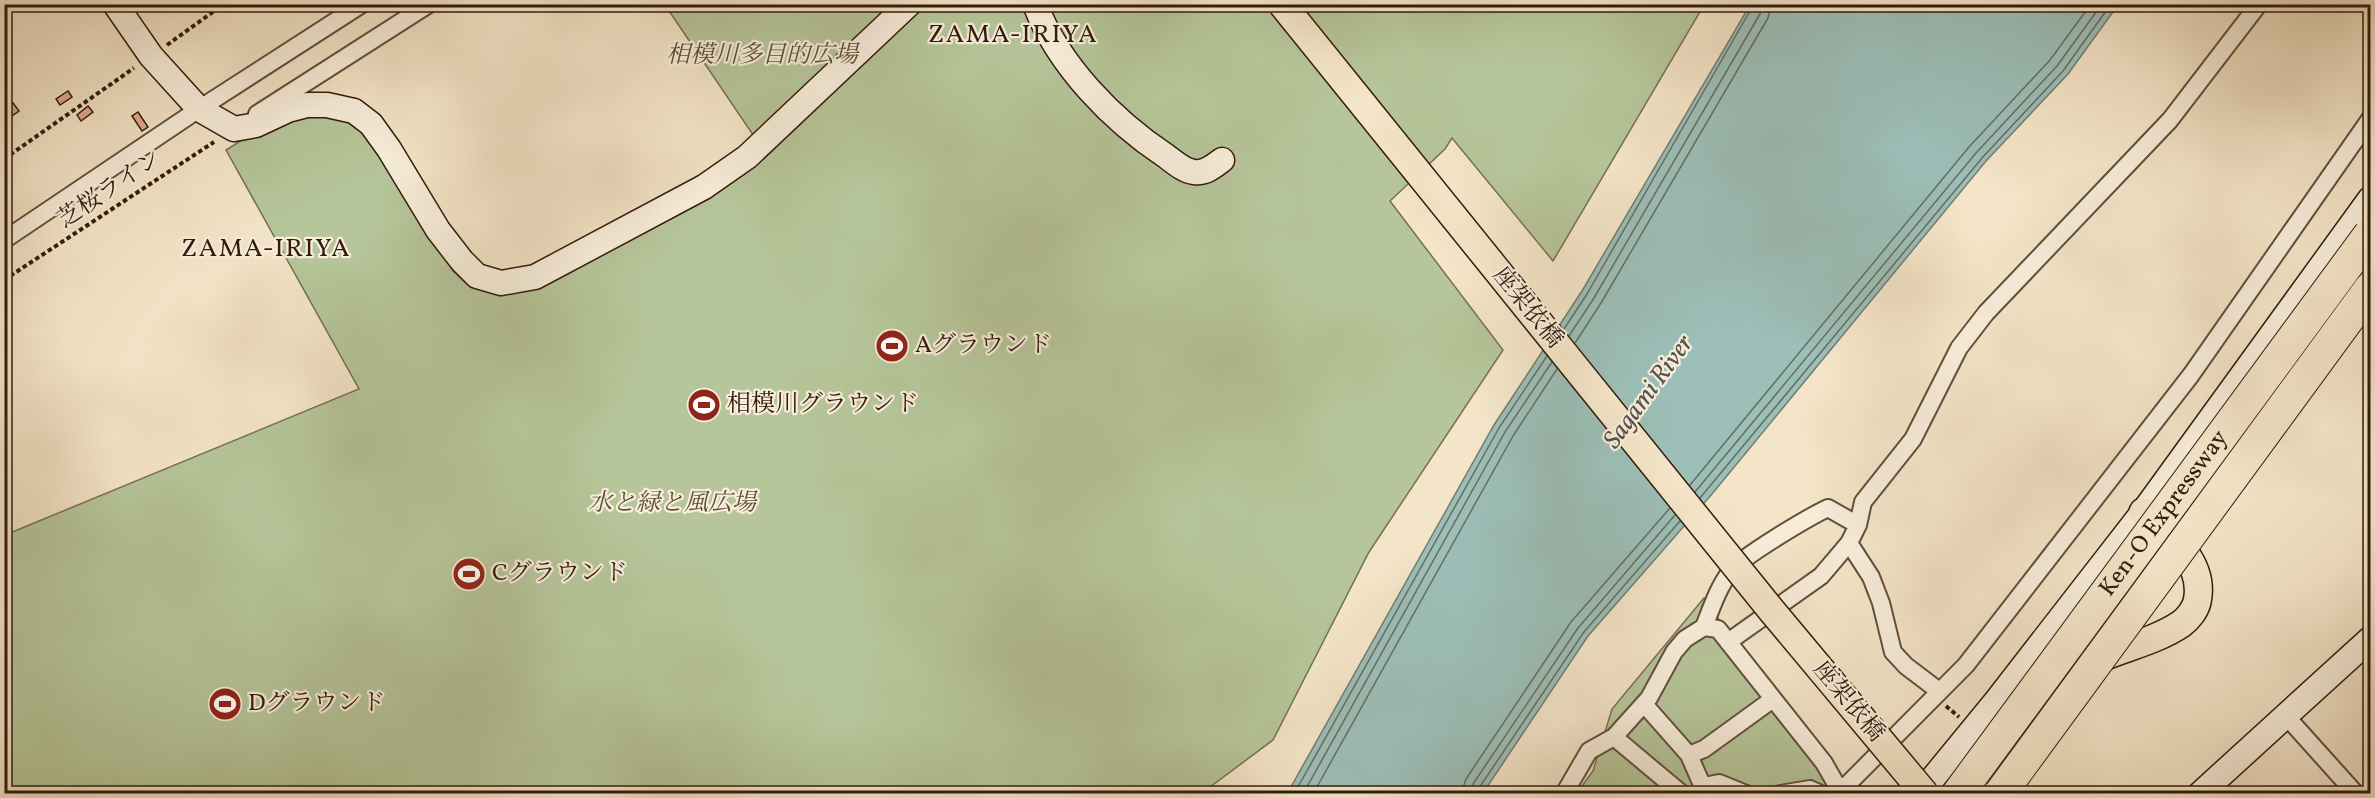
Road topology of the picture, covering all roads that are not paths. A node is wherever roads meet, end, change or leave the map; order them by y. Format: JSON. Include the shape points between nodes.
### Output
{"nodes":[{"id":1,"x":115,"y":4,"type":"edge"},
{"id":2,"x":362,"y":4,"type":"edge"},
{"id":3,"x":429,"y":4,"type":"edge"},
{"id":4,"x":909,"y":4,"type":"edge"},
{"id":5,"x":1035,"y":4,"type":"edge"},
{"id":6,"x":1282,"y":4,"type":"edge"},
{"id":7,"x":2259,"y":4,"type":"edge"},
{"id":8,"x":198,"y":109,"type":"junction"},
{"id":9,"x":2370,"y":118,"type":"edge"},
{"id":10,"x":234,"y":129,"type":"junction"},
{"id":11,"x":1222,"y":160,"type":"dead end"},
{"id":12,"x":2370,"y":199,"type":"edge"},
{"id":13,"x":2370,"y":234,"type":"edge"},
{"id":14,"x":4,"y":240,"type":"edge"},
{"id":15,"x":2370,"y":289,"type":"edge"},
{"id":16,"x":2143,"y":512,"type":"junction"},
{"id":17,"x":1858,"y":525,"type":"junction"},
{"id":18,"x":1849,"y":543,"type":"junction"},
{"id":19,"x":1704,"y":627,"type":"junction"},
{"id":20,"x":2370,"y":639,"type":"edge"},
{"id":21,"x":1728,"y":642,"type":"junction"},
{"id":22,"x":1939,"y":691,"type":"junction"},
{"id":23,"x":1773,"y":699,"type":"junction"},
{"id":24,"x":1644,"y":704,"type":"junction"},
{"id":25,"x":2286,"y":716,"type":"junction"},
{"id":26,"x":1614,"y":737,"type":"junction"},
{"id":27,"x":1689,"y":755,"type":"junction"},
{"id":28,"x":1705,"y":790,"type":"edge"},
{"id":29,"x":1924,"y":791,"type":"edge"},
{"id":30,"x":1839,"y":792,"type":"edge"},
{"id":31,"x":1564,"y":794,"type":"edge"},
{"id":32,"x":1683,"y":794,"type":"edge"},
{"id":33,"x":1746,"y":794,"type":"edge"},
{"id":34,"x":1780,"y":794,"type":"edge"},
{"id":35,"x":1821,"y":794,"type":"edge"},
{"id":36,"x":1958,"y":794,"type":"edge"},
{"id":37,"x":1970,"y":794,"type":"edge"},
{"id":38,"x":2000,"y":794,"type":"edge"},
{"id":39,"x":2200,"y":794,"type":"edge"},
{"id":40,"x":2356,"y":794,"type":"edge"}],
"edges":[{"from":1,"to":8,"type":"street","via":[[151,56]]},
{"from":2,"to":8,"type":"street"},
{"from":3,"to":10,"type":"street"},
{"from":4,"to":10,"type":"street","via":[[747,157],[705,187],[535,276],[518,280],[501,283],[477,276],[462,261],[438,230],[389,149],[371,124],[354,111],[307,105],[256,125]]},
{"from":5,"to":11,"type":"street","via":[[1062,55],[1136,134],[1189,171],[1203,172]]},
{"from":6,"to":29,"type":"main road","name":"座架依橋","bridge":true,"via":[[1772,610]]},
{"from":7,"to":17,"type":"street","via":[[2170,120],[1979,322],[1959,348],[1913,439],[1863,502]]},
{"from":8,"to":10,"type":"street"},
{"from":8,"to":14,"type":"street"},
{"from":9,"to":22,"type":"street","via":[[2191,375],[1966,665]]},
{"from":12,"to":16,"type":"street"},
{"from":13,"to":36,"type":"highway","name":"Ken-O Expressway","bridge":true},
{"from":15,"to":38,"type":"highway","name":"Ken-O Expressway","bridge":true},
{"from":16,"to":29,"type":"street"},
{"from":16,"to":37,"type":"main road","bridge":true,"via":[[2171,536],[2194,566],[2200,590],[2196,608],[2184,623],[2071,673],[2049,693]]},
{"from":17,"to":18,"type":"street"},
{"from":17,"to":19,"type":"street","via":[[1828,508],[1804,519],[1731,570]]},
{"from":18,"to":21,"type":"street","via":[[1821,576]]},
{"from":18,"to":22,"type":"street","via":[[1881,603],[1893,652]]},
{"from":19,"to":21,"type":"street","via":[[1718,629]]},
{"from":19,"to":24,"type":"street","via":[[1674,652]]},
{"from":20,"to":25,"type":"street"},
{"from":21,"to":23,"type":"street"},
{"from":22,"to":30,"type":"street"},
{"from":23,"to":27,"type":"street","via":[[1704,749]]},
{"from":23,"to":30,"type":"street","via":[[1824,763]]},
{"from":24,"to":26,"type":"street"},
{"from":24,"to":27,"type":"street"},
{"from":25,"to":39,"type":"street"},
{"from":25,"to":40,"type":"street"},
{"from":26,"to":31,"type":"street","via":[[1589,752]]},
{"from":26,"to":32,"type":"street"},
{"from":27,"to":28,"type":"street"},
{"from":28,"to":33,"type":"street","via":[[1719,783]]},
{"from":34,"to":35,"type":"street","via":[[1810,789]]}]}
